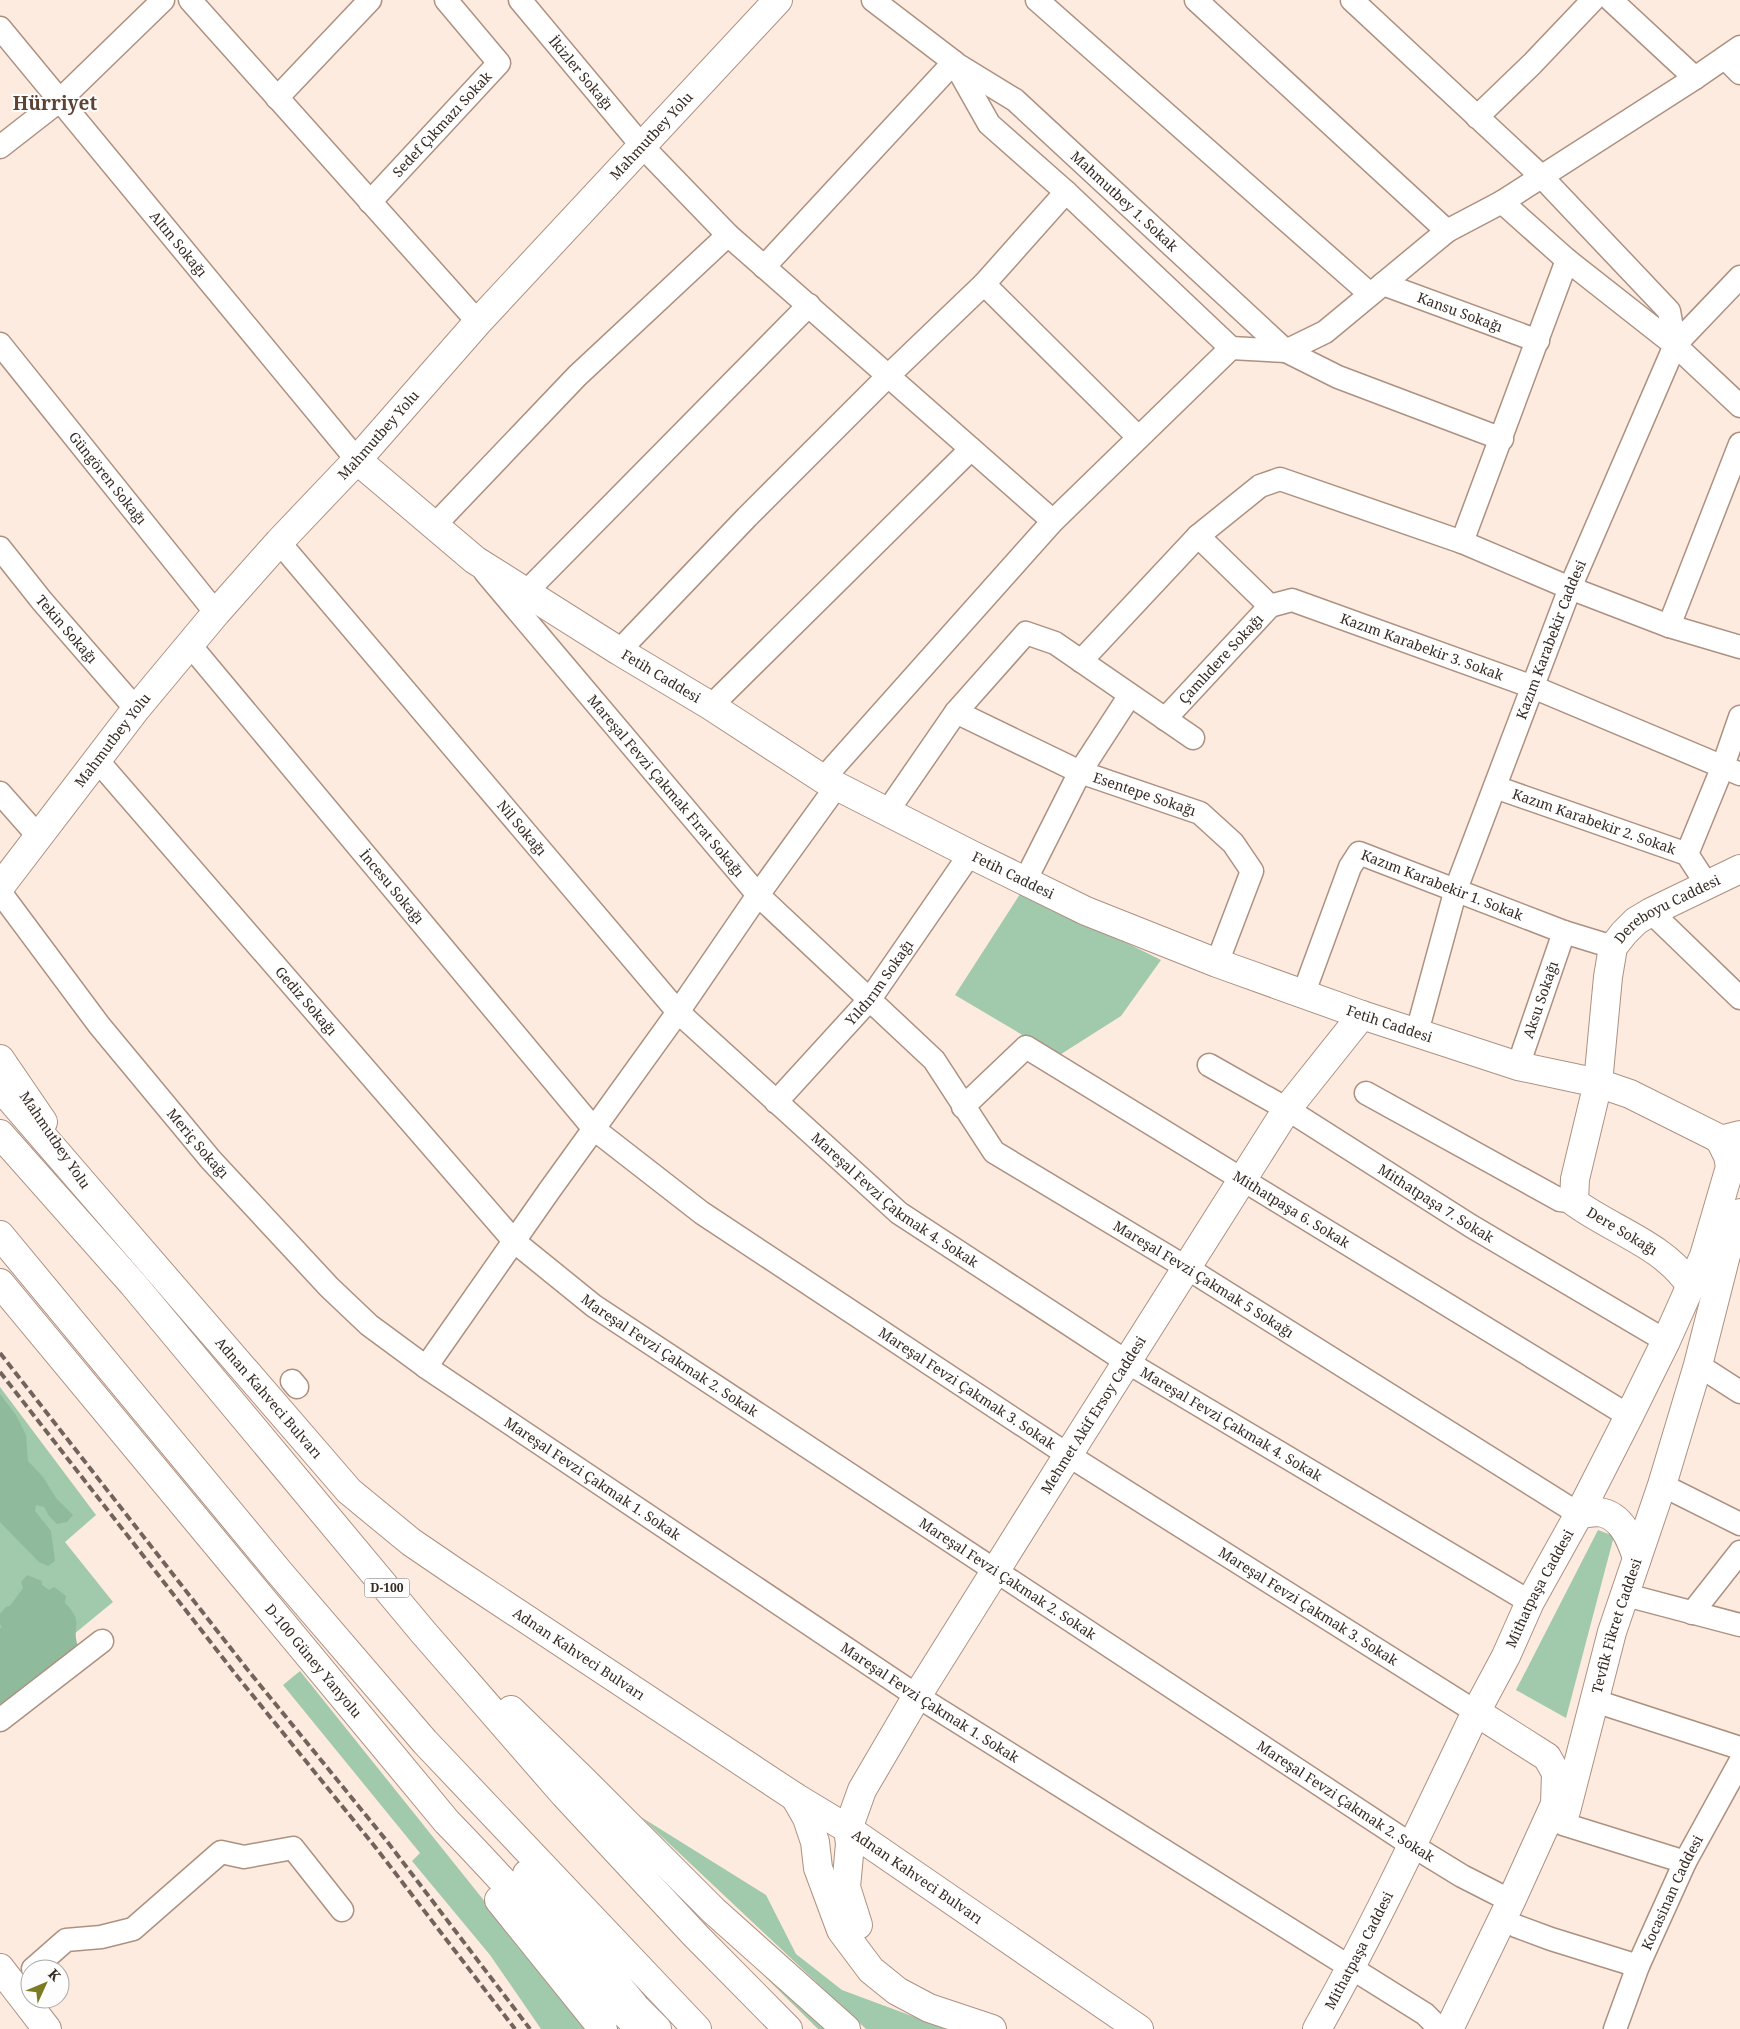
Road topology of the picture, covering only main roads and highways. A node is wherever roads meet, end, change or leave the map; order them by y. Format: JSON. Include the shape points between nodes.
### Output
{"nodes":[{"id":1,"x":778,"y":0,"type":"edge"},
{"id":2,"x":357,"y":460,"type":"junction"},
{"id":3,"x":1740,"y":870,"type":"edge"},
{"id":4,"x":0,"y":887,"type":"edge"},
{"id":5,"x":1362,"y":1015,"type":"junction"},
{"id":6,"x":0,"y":1059,"type":"edge"},
{"id":7,"x":1598,"y":1083,"type":"junction"},
{"id":8,"x":0,"y":1087,"type":"edge"},
{"id":9,"x":0,"y":1134,"type":"edge"},
{"id":10,"x":1733,"y":1141,"type":"edge"},
{"id":11,"x":93,"y":1195,"type":"junction"},
{"id":12,"x":1740,"y":1213,"type":"edge"},
{"id":13,"x":0,"y":1235,"type":"edge"},
{"id":14,"x":1733,"y":1258,"type":"edge"},
{"id":15,"x":0,"y":1283,"type":"edge"},
{"id":16,"x":1690,"y":1285,"type":"junction"},
{"id":17,"x":1579,"y":1514,"type":"junction"},
{"id":18,"x":1637,"y":1558,"type":"junction"},
{"id":19,"x":423,"y":1632,"type":"junction"},
{"id":20,"x":1476,"y":1712,"type":"junction"},
{"id":21,"x":1584,"y":1741,"type":"junction"},
{"id":22,"x":1535,"y":1748,"type":"junction"},
{"id":23,"x":796,"y":1797,"type":"junction"},
{"id":24,"x":477,"y":1798,"type":"junction"},
{"id":25,"x":447,"y":1822,"type":"junction"},
{"id":26,"x":848,"y":1829,"type":"junction"},
{"id":27,"x":1513,"y":1913,"type":"junction"},
{"id":28,"x":19,"y":1974,"type":"edge"},
{"id":29,"x":897,"y":1991,"type":"junction"},
{"id":30,"x":985,"y":2028,"type":"edge"},
{"id":31,"x":47,"y":2029,"type":"edge"},
{"id":32,"x":603,"y":2029,"type":"edge"},
{"id":33,"x":640,"y":2029,"type":"edge"},
{"id":34,"x":657,"y":2029,"type":"edge"},
{"id":35,"x":698,"y":2029,"type":"edge"},
{"id":36,"x":788,"y":2029,"type":"edge"},
{"id":37,"x":846,"y":2029,"type":"edge"},
{"id":38,"x":1140,"y":2029,"type":"edge"},
{"id":39,"x":1317,"y":2029,"type":"edge"},
{"id":40,"x":1449,"y":2029,"type":"edge"},
{"id":41,"x":1470,"y":2029,"type":"edge"}],
"edges":[{"from":1,"to":2,"type":"main road","name":"Mahmutbey Yolu","via":[[478,322]]},
{"from":2,"to":4,"type":"main road","name":"Mahmutbey Yolu","via":[[216,613],[136,709]]},
{"from":2,"to":5,"type":"main road","name":"Fetih Caddesi","via":[[475,560],[830,783],[1086,911],[1216,963]]},
{"from":3,"to":7,"type":"main road","name":"Dereboyu Caddesi","via":[[1636,921],[1613,947]]},
{"from":5,"to":7,"type":"main road","name":"Fetih Caddesi","via":[[1518,1066]]},
{"from":5,"to":26,"type":"main road","name":"Mehmet Akif Ersoy Caddesi","via":[[1287,1109],[1068,1455],[917,1696],[862,1790]]},
{"from":6,"to":11,"type":"main road","name":"Mahmutbey Yolu"},
{"from":7,"to":10,"type":"main road","name":"Fetih Caddesi","via":[[1630,1094]]},
{"from":7,"to":16,"type":"main road","name":"Dere Sokağı","via":[[1575,1179],[1574,1202],[1667,1258],[1681,1270]]},
{"from":8,"to":11,"type":"main road"},
{"from":9,"to":19,"type":"main road","number":"D-100","via":[[133,1284]]},
{"from":10,"to":16,"type":"main road","name":"Mithatpaşa Caddesi","via":[[1728,1156],[1727,1182],[1704,1256]]},
{"from":11,"to":23,"type":"main road","name":"Adnan Kahveci Bulvarı","via":[[349,1491],[411,1542]]},
{"from":12,"to":14,"type":"main road","name":"Tevfik Fikret Caddesi"},
{"from":13,"to":24,"type":"main road","via":[[278,1572]]},
{"from":14,"to":18,"type":"main road","name":"Tevfik Fikret Caddesi"},
{"from":15,"to":25,"type":"main road","name":"D-100 Güney Yanyolu"},
{"from":16,"to":17,"type":"main road","name":"Mithatpaşa Caddesi"},
{"from":17,"to":18,"type":"main road","via":[[1600,1512],[1615,1519],[1628,1534]]},
{"from":17,"to":20,"type":"main road","name":"Mithatpaşa Caddesi","via":[[1530,1602]]},
{"from":18,"to":21,"type":"main road","name":"Tevfik Fikret Caddesi","via":[[1612,1632]]},
{"from":19,"to":36,"type":"main road","number":"D-100","via":[[570,1801]]},
{"from":19,"to":37,"type":"main road","via":[[534,1731],[714,1911]]},
{"from":20,"to":22,"type":"main road","name":"Tevfik Fikret Caddesi"},
{"from":20,"to":39,"type":"main road","name":"Mithatpaşa Caddesi","via":[[1413,1846]]},
{"from":21,"to":22,"type":"main road"},
{"from":21,"to":27,"type":"main road","name":"Tevfik Fikret Caddesi","via":[[1563,1824]]},
{"from":22,"to":27,"type":"main road","name":"Tevfik Fikret Caddesi","via":[[1547,1757],[1556,1773],[1555,1804]]},
{"from":23,"to":26,"type":"main road","name":"Adnan Kahveci Bulvarı"},
{"from":23,"to":29,"type":"main road","via":[[807,1818],[815,1842],[818,1868],[841,1930],[871,1970]]},
{"from":24,"to":34,"type":"main road","via":[[508,1849],[539,1889]]},
{"from":24,"to":35,"type":"main road"},
{"from":25,"to":32,"type":"main road","via":[[489,1886]]},
{"from":25,"to":33,"type":"main road","name":"D-100 Güney Yanyolu"},
{"from":26,"to":29,"type":"main road","via":[[850,1844],[846,1887],[854,1918]]},
{"from":26,"to":38,"type":"main road","name":"Adnan Kahveci Bulvarı"},
{"from":27,"to":40,"type":"main road","name":"Tevfik Fikret Caddesi"},
{"from":27,"to":41,"type":"main road","name":"Tevfik Fikret Caddesi"},
{"from":28,"to":31,"type":"main road"},
{"from":29,"to":30,"type":"main road","via":[[929,2008]]}]}
